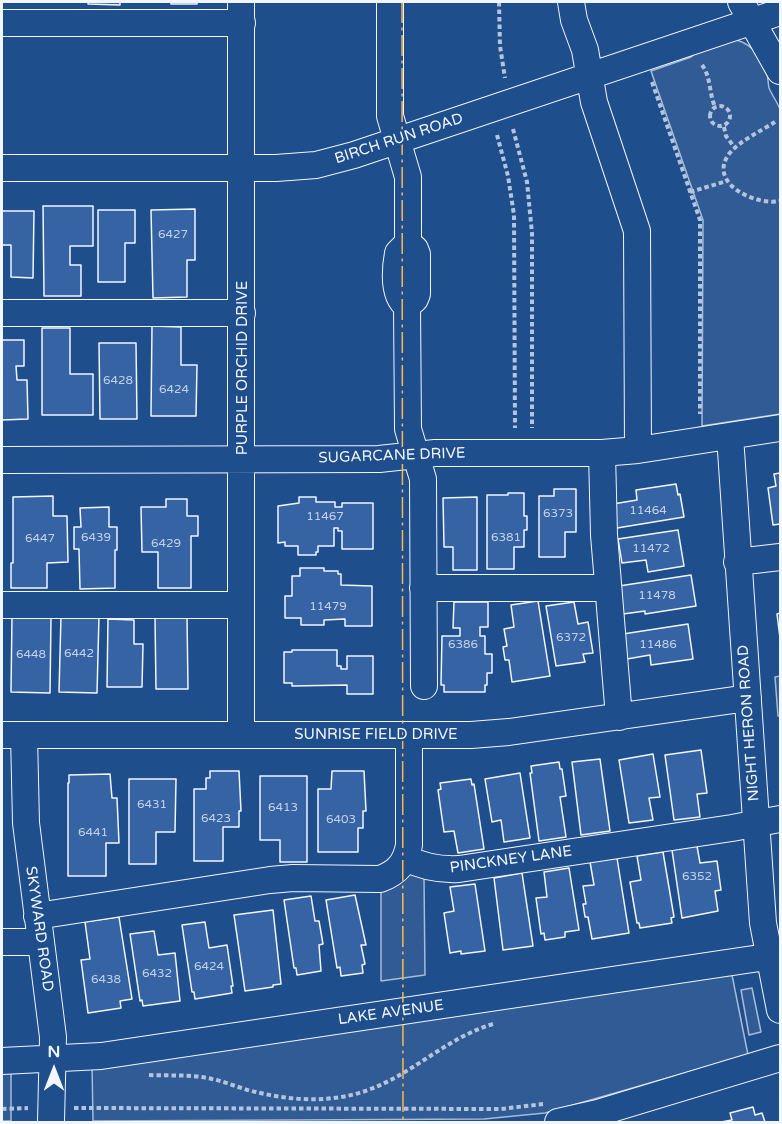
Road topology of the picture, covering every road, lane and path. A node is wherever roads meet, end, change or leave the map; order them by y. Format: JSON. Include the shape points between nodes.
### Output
{"nodes":[{"id":1,"x":390,"y":2,"type":"edge"},
{"id":2,"x":500,"y":2,"type":"edge"},
{"id":3,"x":571,"y":2,"type":"edge"},
{"id":4,"x":746,"y":11,"type":"edge"},
{"id":5,"x":242,"y":12,"type":"edge"},
{"id":6,"x":780,"y":12,"type":"edge"},
{"id":7,"x":2,"y":23,"type":"edge"},
{"id":8,"x":702,"y":65,"type":"dead end"},
{"id":9,"x":780,"y":72,"type":"edge"},
{"id":10,"x":590,"y":76,"type":"junction"},
{"id":11,"x":505,"y":78,"type":"dead end"},
{"id":12,"x":652,"y":82,"type":"dead end"},
{"id":13,"x":715,"y":107,"type":"junction"},
{"id":14,"x":775,"y":122,"type":"dead end"},
{"id":15,"x":724,"y":127,"type":"junction"},
{"id":16,"x":513,"y":129,"type":"dead end"},
{"id":17,"x":497,"y":135,"type":"dead end"},
{"id":18,"x":398,"y":140,"type":"junction"},
{"id":19,"x":735,"y":148,"type":"junction"},
{"id":20,"x":2,"y":168,"type":"edge"},
{"id":21,"x":243,"y":168,"type":"junction"},
{"id":22,"x":727,"y":181,"type":"junction"},
{"id":23,"x":690,"y":192,"type":"junction"},
{"id":24,"x":780,"y":201,"type":"edge"},
{"id":25,"x":2,"y":313,"type":"edge"},
{"id":26,"x":242,"y":313,"type":"junction"},
{"id":27,"x":700,"y":414,"type":"dead end"},
{"id":28,"x":515,"y":428,"type":"dead end"},
{"id":29,"x":532,"y":428,"type":"dead end"},
{"id":30,"x":780,"y":428,"type":"edge"},
{"id":31,"x":730,"y":436,"type":"junction"},
{"id":32,"x":638,"y":450,"type":"junction"},
{"id":33,"x":602,"y":453,"type":"junction"},
{"id":34,"x":416,"y":456,"type":"junction"},
{"id":35,"x":243,"y":459,"type":"junction"},
{"id":36,"x":2,"y":460,"type":"edge"},
{"id":37,"x":780,"y":556,"type":"edge"},
{"id":38,"x":737,"y":562,"type":"junction"},
{"id":39,"x":423,"y":588,"type":"junction"},
{"id":40,"x":608,"y":588,"type":"junction"},
{"id":41,"x":2,"y":605,"type":"edge"},
{"id":42,"x":242,"y":605,"type":"junction"},
{"id":43,"x":424,"y":686,"type":"dead end"},
{"id":44,"x":748,"y":698,"type":"junction"},
{"id":45,"x":619,"y":717,"type":"junction"},
{"id":46,"x":13,"y":735,"type":"edge"},
{"id":47,"x":242,"y":735,"type":"junction"},
{"id":48,"x":409,"y":735,"type":"junction"},
{"id":49,"x":769,"y":821,"type":"edge"},
{"id":50,"x":406,"y":858,"type":"junction"},
{"id":51,"x":37,"y":916,"type":"junction"},
{"id":52,"x":2,"y":942,"type":"edge"},
{"id":53,"x":41,"y":942,"type":"junction"},
{"id":54,"x":775,"y":956,"type":"edge"},
{"id":55,"x":780,"y":1010,"type":"edge"},
{"id":56,"x":502,"y":1022,"type":"dead end"},
{"id":57,"x":780,"y":1058,"type":"edge"},
{"id":58,"x":53,"y":1059,"type":"junction"},
{"id":59,"x":2,"y":1061,"type":"edge"},
{"id":60,"x":146,"y":1075,"type":"dead end"},
{"id":61,"x":2,"y":1109,"type":"edge"},
{"id":62,"x":553,"y":1113,"type":"edge"},
{"id":63,"x":52,"y":1115,"type":"edge"}],
"edges":[{"from":1,"to":18,"type":"street","via":[[390,116]]},
{"from":2,"to":11,"type":"path"},
{"from":3,"to":10,"type":"street"},
{"from":4,"to":6,"type":"street","name":"BIRCH RUN ROAD"},
{"from":4,"to":9,"type":"street"},
{"from":4,"to":10,"type":"street","name":"BIRCH RUN ROAD"},
{"from":5,"to":7,"type":"street"},
{"from":5,"to":21,"type":"street","name":"PURPLE ORCHID DRIVE"},
{"from":8,"to":13,"type":"path"},
{"from":10,"to":18,"type":"street","name":"BIRCH RUN ROAD"},
{"from":10,"to":32,"type":"street","via":[[594,102],[637,231]]},
{"from":12,"to":23,"type":"path"},
{"from":13,"to":15,"type":"path","via":[[711,121]]},
{"from":13,"to":15,"type":"path","via":[[725,107],[731,115]]},
{"from":14,"to":19,"type":"path"},
{"from":15,"to":19,"type":"path"},
{"from":16,"to":29,"type":"path","via":[[531,222]]},
{"from":17,"to":28,"type":"path","via":[[514,215]]},
{"from":18,"to":21,"type":"street","name":"BIRCH RUN ROAD","via":[[316,165]]},
{"from":18,"to":34,"type":"street","via":[[408,177],[408,243],[400,249],[397,259],[397,293],[407,306],[408,429]]},
{"from":19,"to":22,"type":"path","via":[[725,161]]},
{"from":20,"to":21,"type":"street","name":"BIRCH RUN ROAD"},
{"from":21,"to":26,"type":"street","name":"PURPLE ORCHID DRIVE"},
{"from":22,"to":23,"type":"path"},
{"from":22,"to":24,"type":"path","via":[[737,191],[757,200]]},
{"from":23,"to":27,"type":"path","via":[[700,220]]},
{"from":25,"to":26,"type":"street"},
{"from":26,"to":35,"type":"street","name":"PURPLE ORCHID DRIVE"},
{"from":30,"to":31,"type":"street","name":"SUGARCANE DRIVE"},
{"from":31,"to":32,"type":"street","name":"SUGARCANE DRIVE"},
{"from":31,"to":38,"type":"street","name":"NIGHT HERON ROAD"},
{"from":32,"to":33,"type":"street","name":"SUGARCANE DRIVE"},
{"from":33,"to":34,"type":"street","name":"SUGARCANE DRIVE"},
{"from":33,"to":40,"type":"street"},
{"from":34,"to":35,"type":"street","name":"SUGARCANE DRIVE"},
{"from":34,"to":39,"type":"street","via":[[423,479]]},
{"from":35,"to":36,"type":"street","name":"SUGARCANE DRIVE"},
{"from":35,"to":42,"type":"street","name":"PURPLE ORCHID DRIVE"},
{"from":37,"to":38,"type":"street"},
{"from":38,"to":44,"type":"street","name":"NIGHT HERON ROAD"},
{"from":39,"to":40,"type":"street"},
{"from":39,"to":43,"type":"street"},
{"from":40,"to":45,"type":"street"},
{"from":41,"to":42,"type":"street"},
{"from":42,"to":47,"type":"street","name":"PURPLE ORCHID DRIVE"},
{"from":44,"to":45,"type":"street","name":"SUNRISE FIELD DRIVE"},
{"from":44,"to":49,"type":"street","name":"NIGHT HERON ROAD"},
{"from":45,"to":48,"type":"street","name":"SUNRISE FIELD DRIVE","via":[[490,734]]},
{"from":46,"to":47,"type":"street","name":"SUNRISE FIELD DRIVE"},
{"from":46,"to":51,"type":"street","name":"SKYWARD ROAD"},
{"from":47,"to":48,"type":"street","name":"SUNRISE FIELD DRIVE"},
{"from":48,"to":50,"type":"street"},
{"from":49,"to":50,"type":"street","name":"PINCKNEY LANE","via":[[459,869],[428,867]]},
{"from":49,"to":54,"type":"street","name":"NIGHT HERON ROAD","via":[[763,923]]},
{"from":50,"to":51,"type":"street","via":[[398,869],[380,879],[277,879]]},
{"from":51,"to":53,"type":"street","name":"SKYWARD ROAD"},
{"from":52,"to":53,"type":"street"},
{"from":53,"to":58,"type":"street","name":"SKYWARD ROAD"},
{"from":54,"to":55,"type":"street","name":"NIGHT HERON ROAD"},
{"from":54,"to":58,"type":"street","name":"LAKE AVENUE","via":[[113,1054]]},
{"from":56,"to":60,"type":"path","via":[[457,1038],[381,1085],[349,1096],[290,1098],[211,1079]]},
{"from":57,"to":62,"type":"street","via":[[598,1113]]},
{"from":58,"to":59,"type":"street","name":"LAKE AVENUE"},
{"from":58,"to":63,"type":"street","name":"SKYWARD ROAD"},
{"from":61,"to":63,"type":"path"},
{"from":62,"to":63,"type":"path","via":[[501,1109]]}]}
